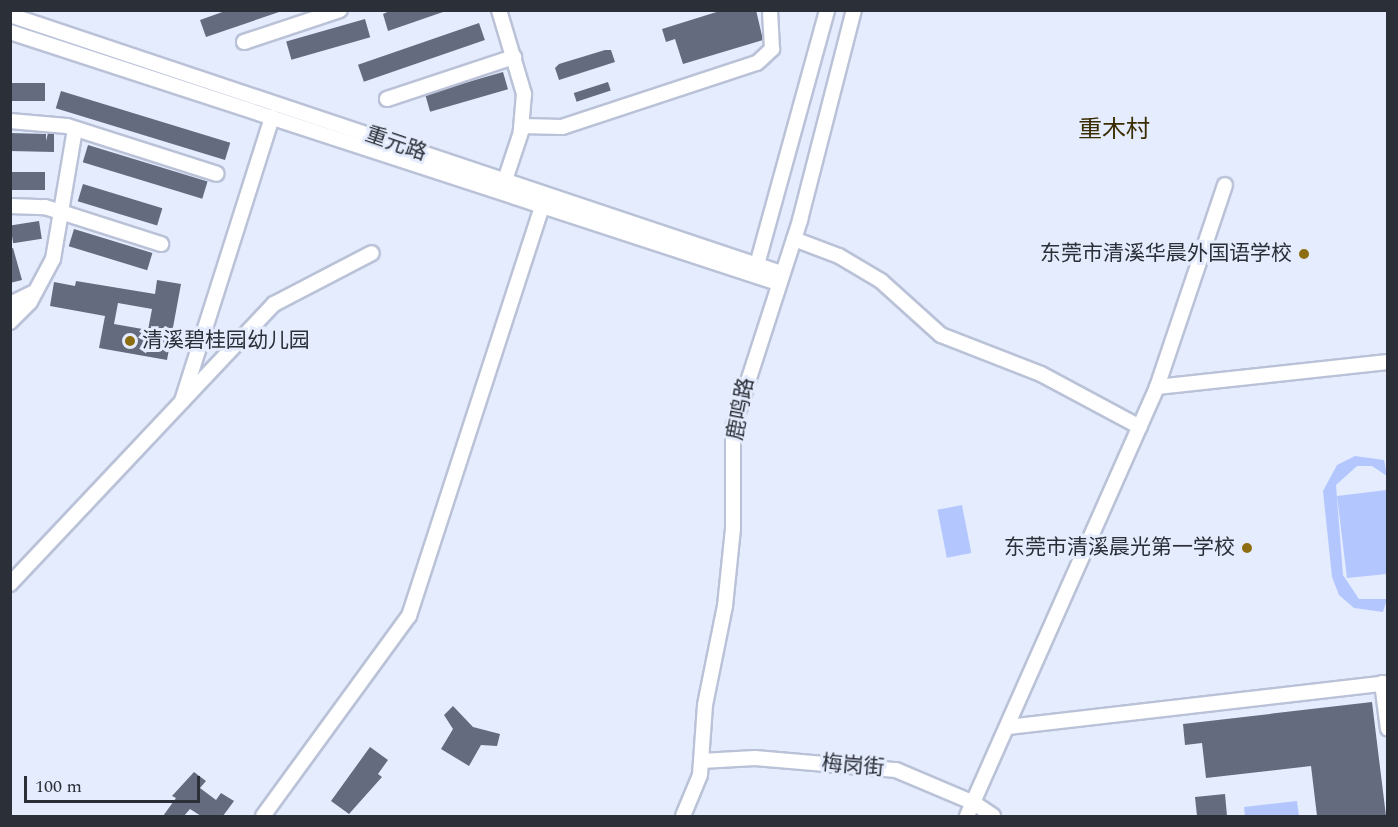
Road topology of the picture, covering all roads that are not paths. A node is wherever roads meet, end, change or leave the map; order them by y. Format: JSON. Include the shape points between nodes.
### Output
{"nodes":[{"id":1,"x":340,"y":10,"type":"edge"},
{"id":2,"x":499,"y":10,"type":"edge"},
{"id":3,"x":770,"y":10,"type":"edge"},
{"id":4,"x":827,"y":10,"type":"edge"},
{"id":5,"x":854,"y":10,"type":"edge"},
{"id":6,"x":10,"y":15,"type":"edge"},
{"id":7,"x":10,"y":32,"type":"edge"},
{"id":8,"x":244,"y":42,"type":"dead end"},
{"id":9,"x":514,"y":57,"type":"junction"},
{"id":10,"x":387,"y":99,"type":"dead end"},
{"id":11,"x":272,"y":117,"type":"junction"},
{"id":12,"x":10,"y":121,"type":"edge"},
{"id":13,"x":522,"y":126,"type":"junction"},
{"id":14,"x":75,"y":129,"type":"junction"},
{"id":15,"x":217,"y":174,"type":"dead end"},
{"id":16,"x":505,"y":180,"type":"junction"},
{"id":17,"x":1225,"y":185,"type":"dead end"},
{"id":18,"x":10,"y":206,"type":"edge"},
{"id":19,"x":542,"y":206,"type":"junction"},
{"id":20,"x":62,"y":212,"type":"junction"},
{"id":21,"x":794,"y":239,"type":"junction"},
{"id":22,"x":161,"y":244,"type":"dead end"},
{"id":23,"x":372,"y":253,"type":"dead end"},
{"id":24,"x":755,"y":270,"type":"junction"},
{"id":25,"x":779,"y":278,"type":"junction"},
{"id":26,"x":44,"y":282,"type":"junction"},
{"id":27,"x":10,"y":304,"type":"edge"},
{"id":28,"x":10,"y":322,"type":"edge"},
{"id":29,"x":1388,"y":362,"type":"edge"},
{"id":30,"x":1157,"y":387,"type":"junction"},
{"id":31,"x":180,"y":406,"type":"junction"},
{"id":32,"x":1140,"y":426,"type":"junction"},
{"id":33,"x":10,"y":584,"type":"edge"},
{"id":34,"x":1385,"y":683,"type":"edge"},
{"id":35,"x":1008,"y":727,"type":"junction"},
{"id":36,"x":1388,"y":729,"type":"edge"},
{"id":37,"x":701,"y":761,"type":"junction"},
{"id":38,"x":974,"y":803,"type":"junction"},
{"id":39,"x":263,"y":816,"type":"edge"},
{"id":40,"x":683,"y":816,"type":"edge"},
{"id":41,"x":967,"y":816,"type":"edge"},
{"id":42,"x":993,"y":816,"type":"edge"}],
"edges":[{"from":1,"to":8,"type":"street"},
{"from":2,"to":9,"type":"street"},
{"from":3,"to":13,"type":"street","via":[[772,49],[757,63],[562,127]]},
{"from":4,"to":24,"type":"street"},
{"from":5,"to":21,"type":"street","name":"鹿鸣路"},
{"from":6,"to":16,"type":"street","name":"重元路"},
{"from":7,"to":11,"type":"street","name":"重元路"},
{"from":9,"to":10,"type":"street"},
{"from":9,"to":13,"type":"street","via":[[524,94]]},
{"from":11,"to":19,"type":"street","name":"重元路"},
{"from":11,"to":31,"type":"street"},
{"from":12,"to":14,"type":"street"},
{"from":13,"to":16,"type":"street"},
{"from":14,"to":15,"type":"street"},
{"from":14,"to":20,"type":"street"},
{"from":16,"to":24,"type":"street","name":"重元路"},
{"from":17,"to":30,"type":"street"},
{"from":18,"to":20,"type":"street","via":[[35,205]]},
{"from":19,"to":24,"type":"street","name":"重元路"},
{"from":19,"to":39,"type":"street","via":[[409,616]]},
{"from":20,"to":22,"type":"street"},
{"from":20,"to":26,"type":"street"},
{"from":21,"to":25,"type":"street","name":"鹿鸣路"},
{"from":21,"to":32,"type":"street","via":[[839,256],[881,281],[941,335],[1041,374]]},
{"from":23,"to":31,"type":"street","via":[[274,304]]},
{"from":24,"to":25,"type":"street","name":"重元路"},
{"from":25,"to":37,"type":"street","name":"鹿鸣路","via":[[733,428],[733,529],[725,606],[705,705]]},
{"from":26,"to":27,"type":"street"},
{"from":26,"to":28,"type":"street"},
{"from":29,"to":30,"type":"street"},
{"from":30,"to":32,"type":"street"},
{"from":31,"to":33,"type":"street"},
{"from":32,"to":35,"type":"street"},
{"from":34,"to":35,"type":"street"},
{"from":34,"to":36,"type":"street"},
{"from":35,"to":38,"type":"street"},
{"from":37,"to":38,"type":"street","name":"梅岗街","via":[[755,758],[896,770]]},
{"from":37,"to":40,"type":"street","name":"鹿鸣路"},
{"from":38,"to":41,"type":"street"},
{"from":38,"to":42,"type":"street","name":"梅岗街"}]}
